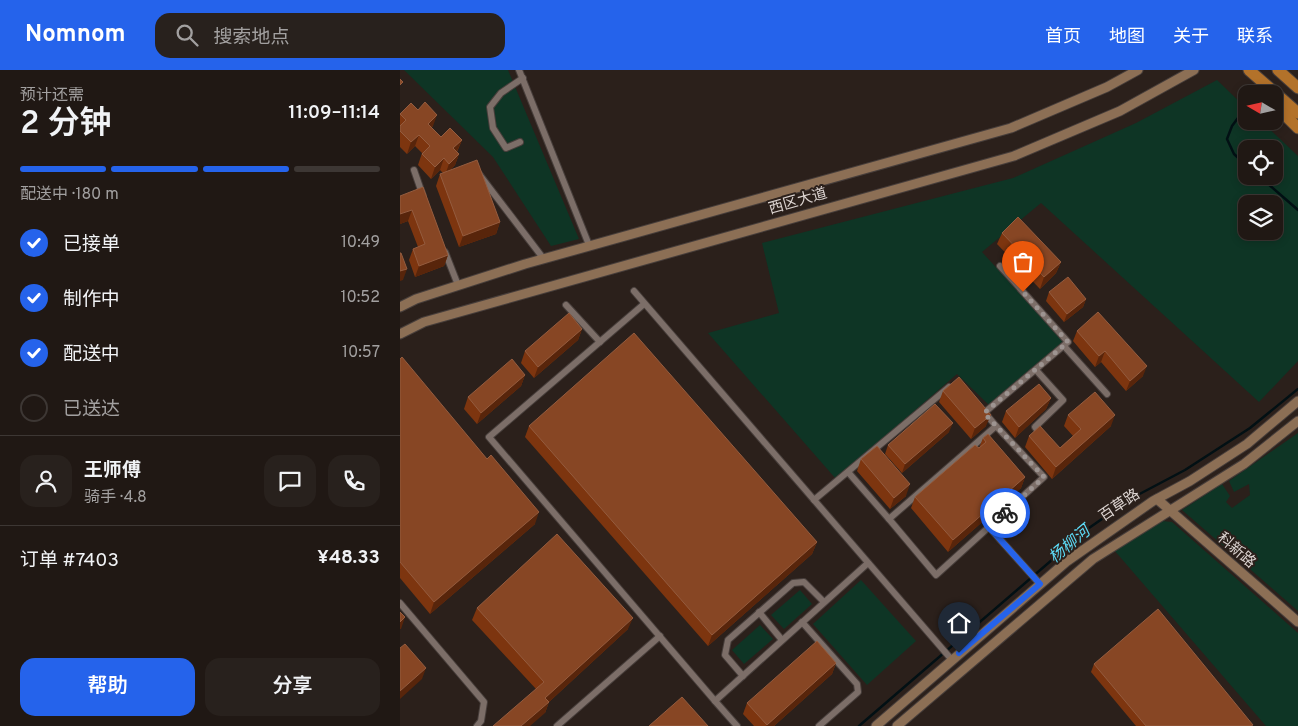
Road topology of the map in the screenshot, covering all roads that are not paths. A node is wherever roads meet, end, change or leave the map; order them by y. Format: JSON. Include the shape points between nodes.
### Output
{"nodes":[{"id":1,"x":519,"y":70,"type":"edge"},
{"id":2,"x":1138,"y":70,"type":"edge"},
{"id":3,"x":1194,"y":70,"type":"edge"},
{"id":4,"x":1247,"y":70,"type":"edge"},
{"id":5,"x":1278,"y":70,"type":"edge"},
{"id":6,"x":522,"y":78,"type":"junction"},
{"id":7,"x":1258,"y":85,"type":"edge"},
{"id":8,"x":1298,"y":88,"type":"edge"},
{"id":9,"x":1283,"y":113,"type":"edge"},
{"id":10,"x":1298,"y":113,"type":"edge"},
{"id":11,"x":1298,"y":128,"type":"edge"},
{"id":12,"x":520,"y":142,"type":"dead end"},
{"id":13,"x":414,"y":170,"type":"dead end"},
{"id":14,"x":478,"y":172,"type":"edge"},
{"id":15,"x":425,"y":199,"type":"edge"},
{"id":16,"x":589,"y":245,"type":"junction"},
{"id":17,"x":443,"y":246,"type":"edge"},
{"id":18,"x":543,"y":258,"type":"junction"},
{"id":19,"x":1000,"y":266,"type":"dead end"},
{"id":20,"x":458,"y":285,"type":"junction"},
{"id":21,"x":634,"y":291,"type":"dead end"},
{"id":22,"x":644,"y":304,"type":"junction"},
{"id":23,"x":566,"y":305,"type":"dead end"},
{"id":24,"x":400,"y":307,"type":"edge"},
{"id":25,"x":400,"y":334,"type":"edge"},
{"id":26,"x":600,"y":342,"type":"junction"},
{"id":27,"x":1064,"y":346,"type":"junction"},
{"id":28,"x":1036,"y":370,"type":"junction"},
{"id":29,"x":956,"y":381,"type":"edge"},
{"id":30,"x":1108,"y":394,"type":"dead end"},
{"id":31,"x":1298,"y":401,"type":"edge"},
{"id":32,"x":979,"y":407,"type":"edge"},
{"id":33,"x":984,"y":413,"type":"junction"},
{"id":34,"x":1298,"y":421,"type":"edge"},
{"id":35,"x":996,"y":426,"type":"junction"},
{"id":36,"x":1046,"y":441,"type":"edge"},
{"id":37,"x":848,"y":472,"type":"junction"},
{"id":38,"x":1157,"y":498,"type":"junction"},
{"id":39,"x":814,"y":500,"type":"junction"},
{"id":40,"x":1169,"y":511,"type":"junction"},
{"id":41,"x":889,"y":520,"type":"junction"},
{"id":42,"x":989,"y":527,"type":"junction"},
{"id":43,"x":868,"y":562,"type":"junction"},
{"id":44,"x":1035,"y":579,"type":"junction"},
{"id":45,"x":824,"y":602,"type":"junction"},
{"id":46,"x":400,"y":603,"type":"edge"},
{"id":47,"x":759,"y":612,"type":"junction"},
{"id":48,"x":802,"y":622,"type":"junction"},
{"id":49,"x":1298,"y":622,"type":"edge"},
{"id":50,"x":660,"y":636,"type":"junction"},
{"id":51,"x":782,"y":640,"type":"junction"},
{"id":52,"x":948,"y":655,"type":"junction"},
{"id":53,"x":743,"y":676,"type":"junction"},
{"id":54,"x":715,"y":701,"type":"junction"},
{"id":55,"x":478,"y":726,"type":"edge"},
{"id":56,"x":557,"y":726,"type":"edge"},
{"id":57,"x":737,"y":726,"type":"edge"},
{"id":58,"x":819,"y":726,"type":"edge"},
{"id":59,"x":876,"y":726,"type":"edge"},
{"id":60,"x":897,"y":726,"type":"edge"}],
"edges":[{"from":1,"to":6,"type":"street"},
{"from":2,"to":16,"type":"main road","name":"西区大道","via":[[1107,87],[1011,128]]},
{"from":3,"to":25,"type":"main road","name":"西区大道","via":[[1120,111],[1014,156],[424,322]]},
{"from":4,"to":7,"type":"highway"},
{"from":4,"to":10,"type":"highway"},
{"from":5,"to":8,"type":"highway"},
{"from":6,"to":12,"type":"street","via":[[501,93],[490,106],[493,128],[506,148]]},
{"from":6,"to":16,"type":"street"},
{"from":9,"to":11,"type":"highway"},
{"from":13,"to":15,"type":"street"},
{"from":14,"to":18,"type":"street"},
{"from":16,"to":18,"type":"main road","name":"西区大道"},
{"from":17,"to":20,"type":"street"},
{"from":18,"to":20,"type":"main road","name":"西区大道"},
{"from":19,"to":27,"type":"street","via":[[1068,342]]},
{"from":20,"to":24,"type":"main road","name":"西区大道"},
{"from":21,"to":22,"type":"street"},
{"from":22,"to":26,"type":"street"},
{"from":22,"to":39,"type":"street"},
{"from":23,"to":26,"type":"street"},
{"from":26,"to":50,"type":"street","via":[[489,437]]},
{"from":27,"to":28,"type":"street"},
{"from":27,"to":30,"type":"street"},
{"from":28,"to":33,"type":"street"},
{"from":28,"to":36,"type":"street","via":[[1064,400],[1035,427]]},
{"from":29,"to":37,"type":"street"},
{"from":31,"to":38,"type":"main road","name":"百草路","via":[[1247,444]]},
{"from":32,"to":33,"type":"street"},
{"from":33,"to":35,"type":"street"},
{"from":34,"to":40,"type":"main road","name":"百草路","via":[[1244,464]]},
{"from":35,"to":41,"type":"street"},
{"from":35,"to":42,"type":"street","via":[[1044,477]]},
{"from":37,"to":39,"type":"street"},
{"from":37,"to":41,"type":"street"},
{"from":38,"to":40,"type":"main road","name":"科新路"},
{"from":38,"to":44,"type":"main road","name":"百草路"},
{"from":39,"to":43,"type":"street"},
{"from":40,"to":49,"type":"main road","name":"科新路"},
{"from":40,"to":60,"type":"main road","name":"百草路","via":[[1087,564]]},
{"from":41,"to":42,"type":"street","via":[[936,575]]},
{"from":42,"to":44,"type":"street"},
{"from":43,"to":45,"type":"street"},
{"from":43,"to":52,"type":"street"},
{"from":44,"to":52,"type":"main road","name":"百草路"},
{"from":45,"to":47,"type":"street","via":[[804,582],[793,582]]},
{"from":45,"to":48,"type":"street"},
{"from":46,"to":55,"type":"street","via":[[484,702]]},
{"from":47,"to":51,"type":"street"},
{"from":47,"to":53,"type":"street","via":[[728,640],[725,654]]},
{"from":48,"to":51,"type":"street"},
{"from":48,"to":58,"type":"street","via":[[857,684],[858,692]]},
{"from":50,"to":54,"type":"street"},
{"from":50,"to":56,"type":"street"},
{"from":51,"to":53,"type":"street"},
{"from":52,"to":59,"type":"main road","name":"百草路"},
{"from":53,"to":54,"type":"street"},
{"from":54,"to":57,"type":"street"}]}
